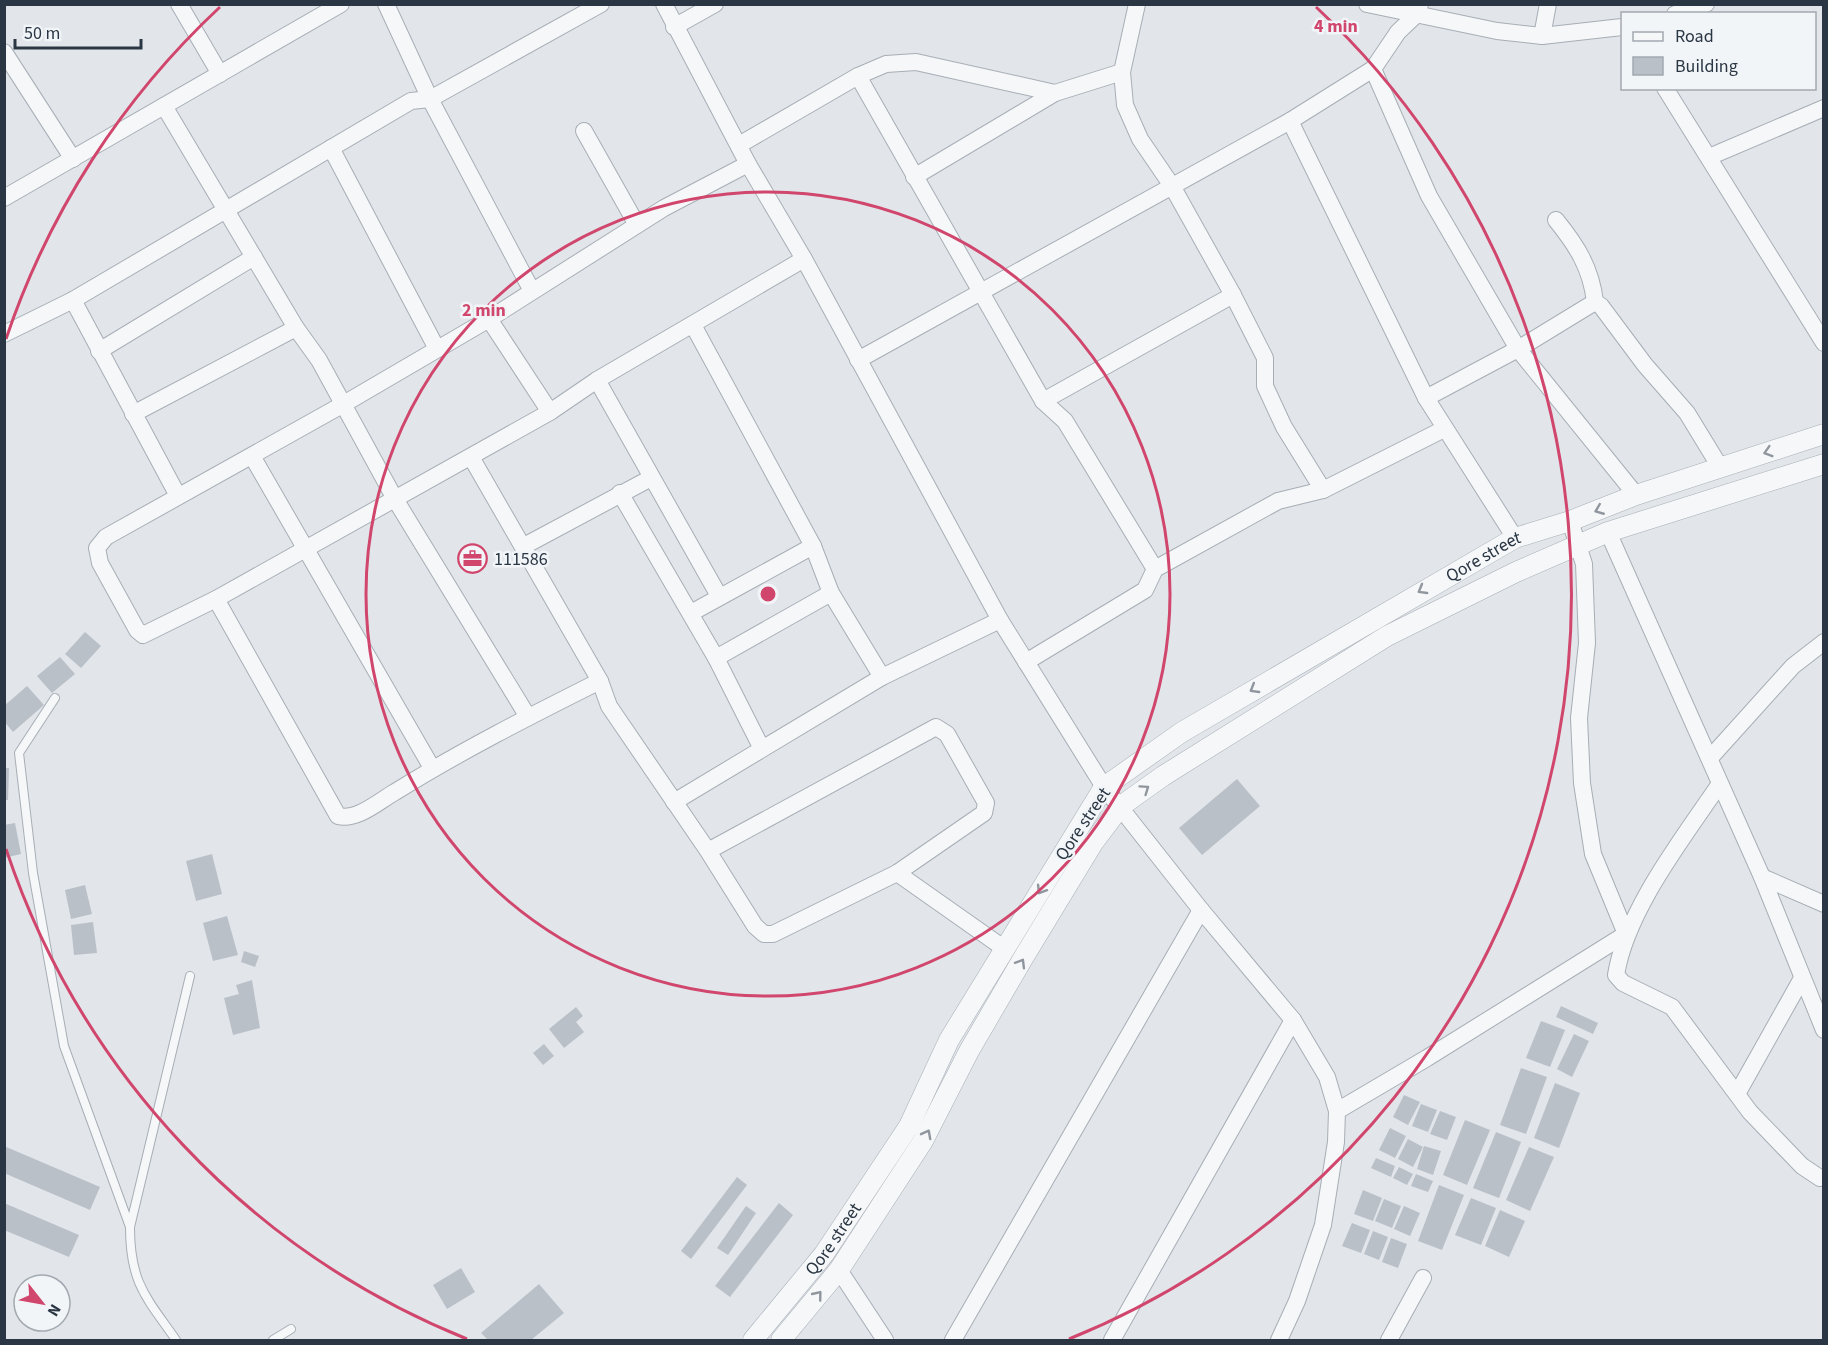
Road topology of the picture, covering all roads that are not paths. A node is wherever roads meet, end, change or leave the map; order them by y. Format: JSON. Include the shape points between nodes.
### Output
{"nodes":[{"id":1,"x":179,"y":4,"type":"edge"},
{"id":2,"x":341,"y":4,"type":"edge"},
{"id":3,"x":386,"y":4,"type":"edge"},
{"id":4,"x":601,"y":4,"type":"edge"},
{"id":5,"x":664,"y":4,"type":"edge"},
{"id":6,"x":715,"y":4,"type":"edge"},
{"id":7,"x":1137,"y":4,"type":"edge"},
{"id":8,"x":1367,"y":4,"type":"edge"},
{"id":9,"x":1548,"y":4,"type":"edge"},
{"id":10,"x":1706,"y":4,"type":"edge"},
{"id":11,"x":1419,"y":9,"type":"edge"},
{"id":12,"x":1681,"y":12,"type":"edge"},
{"id":13,"x":674,"y":27,"type":"junction"},
{"id":14,"x":1621,"y":27,"type":"edge"},
{"id":15,"x":1542,"y":36,"type":"junction"},
{"id":16,"x":4,"y":52,"type":"edge"},
{"id":17,"x":1373,"y":69,"type":"junction"},
{"id":18,"x":1122,"y":72,"type":"junction"},
{"id":19,"x":220,"y":74,"type":"junction"},
{"id":20,"x":858,"y":76,"type":"junction"},
{"id":21,"x":1666,"y":90,"type":"edge"},
{"id":22,"x":1055,"y":93,"type":"junction"},
{"id":23,"x":430,"y":99,"type":"junction"},
{"id":24,"x":164,"y":106,"type":"junction"},
{"id":25,"x":1824,"y":108,"type":"edge"},
{"id":26,"x":1290,"y":121,"type":"junction"},
{"id":27,"x":584,"y":131,"type":"dead end"},
{"id":28,"x":739,"y":145,"type":"junction"},
{"id":29,"x":331,"y":148,"type":"junction"},
{"id":30,"x":1709,"y":157,"type":"junction"},
{"id":31,"x":72,"y":159,"type":"junction"},
{"id":32,"x":748,"y":164,"type":"junction"},
{"id":33,"x":914,"y":177,"type":"junction"},
{"id":34,"x":1172,"y":186,"type":"junction"},
{"id":35,"x":4,"y":198,"type":"edge"},
{"id":36,"x":225,"y":208,"type":"junction"},
{"id":37,"x":1556,"y":220,"type":"dead end"},
{"id":38,"x":637,"y":225,"type":"junction"},
{"id":39,"x":254,"y":257,"type":"junction"},
{"id":40,"x":804,"y":259,"type":"junction"},
{"id":41,"x":532,"y":291,"type":"junction"},
{"id":42,"x":980,"y":291,"type":"junction"},
{"id":43,"x":1233,"y":295,"type":"junction"},
{"id":44,"x":73,"y":300,"type":"junction"},
{"id":45,"x":1595,"y":302,"type":"junction"},
{"id":46,"x":489,"y":319,"type":"junction"},
{"id":47,"x":693,"y":325,"type":"junction"},
{"id":48,"x":296,"y":328,"type":"junction"},
{"id":49,"x":4,"y":334,"type":"edge"},
{"id":50,"x":1824,"y":344,"type":"edge"},
{"id":51,"x":437,"y":349,"type":"junction"},
{"id":52,"x":1518,"y":349,"type":"junction"},
{"id":53,"x":99,"y":351,"type":"junction"},
{"id":54,"x":858,"y":360,"type":"junction"},
{"id":55,"x":597,"y":380,"type":"junction"},
{"id":56,"x":1426,"y":398,"type":"junction"},
{"id":57,"x":1043,"y":401,"type":"junction"},
{"id":58,"x":342,"y":405,"type":"junction"},
{"id":59,"x":550,"y":412,"type":"junction"},
{"id":60,"x":133,"y":414,"type":"junction"},
{"id":61,"x":1444,"y":429,"type":"junction"},
{"id":62,"x":1824,"y":434,"type":"edge"},
{"id":63,"x":252,"y":456,"type":"junction"},
{"id":64,"x":471,"y":457,"type":"junction"},
{"id":65,"x":1824,"y":464,"type":"edge"},
{"id":66,"x":1720,"y":466,"type":"junction"},
{"id":67,"x":651,"y":478,"type":"junction"},
{"id":68,"x":1671,"y":483,"type":"junction"},
{"id":69,"x":1323,"y":490,"type":"junction"},
{"id":70,"x":620,"y":493,"type":"junction"},
{"id":71,"x":1636,"y":495,"type":"junction"},
{"id":72,"x":178,"y":496,"type":"junction"},
{"id":73,"x":395,"y":499,"type":"junction"},
{"id":74,"x":1680,"y":508,"type":"junction"},
{"id":75,"x":1570,"y":521,"type":"junction"},
{"id":76,"x":1608,"y":532,"type":"junction"},
{"id":77,"x":1515,"y":538,"type":"junction"},
{"id":78,"x":524,"y":546,"type":"junction"},
{"id":79,"x":813,"y":546,"type":"junction"},
{"id":80,"x":307,"y":548,"type":"junction"},
{"id":81,"x":1578,"y":548,"type":"junction"},
{"id":82,"x":1155,"y":569,"type":"junction"},
{"id":83,"x":831,"y":594,"type":"junction"},
{"id":84,"x":719,"y":596,"type":"junction"},
{"id":85,"x":216,"y":599,"type":"junction"},
{"id":86,"x":691,"y":613,"type":"junction"},
{"id":87,"x":1000,"y":620,"type":"junction"},
{"id":88,"x":1824,"y":642,"type":"edge"},
{"id":89,"x":716,"y":658,"type":"junction"},
{"id":90,"x":1026,"y":662,"type":"junction"},
{"id":91,"x":882,"y":677,"type":"junction"},
{"id":92,"x":600,"y":681,"type":"junction"},
{"id":93,"x":55,"y":698,"type":"dead end"},
{"id":94,"x":528,"y":717,"type":"junction"},
{"id":95,"x":761,"y":747,"type":"junction"},
{"id":96,"x":1710,"y":759,"type":"junction"},
{"id":97,"x":432,"y":768,"type":"junction"},
{"id":98,"x":1719,"y":785,"type":"junction"},
{"id":99,"x":1104,"y":787,"type":"junction"},
{"id":100,"x":674,"y":802,"type":"junction"},
{"id":101,"x":1121,"y":806,"type":"junction"},
{"id":102,"x":708,"y":851,"type":"junction"},
{"id":103,"x":897,"y":873,"type":"junction"},
{"id":104,"x":1762,"y":877,"type":"junction"},
{"id":105,"x":1824,"y":904,"type":"edge"},
{"id":106,"x":1201,"y":910,"type":"junction"},
{"id":107,"x":1626,"y":934,"type":"junction"},
{"id":108,"x":1005,"y":949,"type":"junction"},
{"id":109,"x":190,"y":976,"type":"dead end"},
{"id":110,"x":1801,"y":980,"type":"junction"},
{"id":111,"x":1293,"y":1020,"type":"junction"},
{"id":112,"x":1824,"y":1030,"type":"edge"},
{"id":113,"x":1737,"y":1094,"type":"junction"},
{"id":114,"x":1337,"y":1111,"type":"junction"},
{"id":115,"x":1820,"y":1179,"type":"dead end"},
{"id":116,"x":130,"y":1227,"type":"junction"},
{"id":117,"x":839,"y":1270,"type":"junction"},
{"id":118,"x":1422,"y":1278,"type":"dead end"},
{"id":119,"x":291,"y":1329,"type":"dead end"},
{"id":120,"x":176,"y":1341,"type":"edge"},
{"id":121,"x":273,"y":1341,"type":"edge"},
{"id":122,"x":753,"y":1341,"type":"edge"},
{"id":123,"x":781,"y":1341,"type":"edge"},
{"id":124,"x":885,"y":1341,"type":"edge"},
{"id":125,"x":953,"y":1341,"type":"edge"},
{"id":126,"x":1112,"y":1341,"type":"edge"},
{"id":127,"x":1279,"y":1341,"type":"edge"},
{"id":128,"x":1389,"y":1341,"type":"edge"}],
"edges":[{"from":1,"to":19,"type":"street"},
{"from":2,"to":19,"type":"street"},
{"from":3,"to":23,"type":"street"},
{"from":4,"to":23,"type":"street"},
{"from":5,"to":13,"type":"street"},
{"from":6,"to":13,"type":"street"},
{"from":7,"to":18,"type":"street"},
{"from":8,"to":11,"type":"street"},
{"from":9,"to":15,"type":"street"},
{"from":10,"to":12,"type":"street"},
{"from":11,"to":15,"type":"street","via":[[1497,31]]},
{"from":11,"to":17,"type":"street"},
{"from":13,"to":28,"type":"street"},
{"from":14,"to":15,"type":"street"},
{"from":16,"to":31,"type":"street"},
{"from":17,"to":26,"type":"street"},
{"from":17,"to":52,"type":"street","via":[[1428,196]]},
{"from":18,"to":22,"type":"street"},
{"from":18,"to":34,"type":"street","via":[[1125,105],[1140,139]]},
{"from":19,"to":24,"type":"street"},
{"from":20,"to":22,"type":"street","via":[[886,64],[916,62]]},
{"from":20,"to":28,"type":"street"},
{"from":20,"to":33,"type":"street"},
{"from":21,"to":30,"type":"street"},
{"from":22,"to":33,"type":"street"},
{"from":23,"to":29,"type":"street","via":[[411,101]]},
{"from":23,"to":41,"type":"street"},
{"from":24,"to":31,"type":"street"},
{"from":24,"to":36,"type":"street"},
{"from":25,"to":30,"type":"street"},
{"from":26,"to":34,"type":"street"},
{"from":26,"to":56,"type":"street"},
{"from":27,"to":38,"type":"street"},
{"from":28,"to":32,"type":"street"},
{"from":29,"to":36,"type":"street"},
{"from":29,"to":51,"type":"street"},
{"from":30,"to":50,"type":"street"},
{"from":31,"to":35,"type":"street"},
{"from":32,"to":38,"type":"street"},
{"from":32,"to":40,"type":"street"},
{"from":33,"to":42,"type":"street"},
{"from":34,"to":42,"type":"street"},
{"from":34,"to":43,"type":"street"},
{"from":36,"to":39,"type":"street"},
{"from":36,"to":44,"type":"street"},
{"from":37,"to":45,"type":"street","via":[[1583,257],[1592,279]]},
{"from":38,"to":41,"type":"street"},
{"from":39,"to":48,"type":"street"},
{"from":39,"to":53,"type":"street"},
{"from":40,"to":47,"type":"street"},
{"from":40,"to":54,"type":"street"},
{"from":41,"to":46,"type":"street"},
{"from":42,"to":54,"type":"street"},
{"from":42,"to":57,"type":"street"},
{"from":43,"to":57,"type":"street"},
{"from":43,"to":69,"type":"street","via":[[1265,358],[1265,386],[1284,427]]},
{"from":44,"to":49,"type":"street"},
{"from":44,"to":53,"type":"street"},
{"from":45,"to":52,"type":"street"},
{"from":45,"to":66,"type":"street","via":[[1687,413]]},
{"from":46,"to":51,"type":"street"},
{"from":46,"to":59,"type":"street"},
{"from":47,"to":55,"type":"street"},
{"from":47,"to":79,"type":"street"},
{"from":48,"to":58,"type":"street","via":[[319,360]]},
{"from":48,"to":60,"type":"street"},
{"from":51,"to":58,"type":"street"},
{"from":52,"to":56,"type":"street"},
{"from":52,"to":71,"type":"street","via":[[1568,406]]},
{"from":53,"to":60,"type":"street"},
{"from":54,"to":87,"type":"street"},
{"from":55,"to":59,"type":"street"},
{"from":55,"to":67,"type":"street"},
{"from":56,"to":61,"type":"street"},
{"from":57,"to":82,"type":"street","via":[[1065,421]]},
{"from":58,"to":63,"type":"street"},
{"from":58,"to":73,"type":"street"},
{"from":59,"to":64,"type":"street"},
{"from":60,"to":72,"type":"street"},
{"from":61,"to":69,"type":"street"},
{"from":61,"to":77,"type":"street"},
{"from":62,"to":66,"type":"street","name":"Qore street","one_way":true},
{"from":63,"to":72,"type":"street"},
{"from":63,"to":80,"type":"street"},
{"from":64,"to":73,"type":"street"},
{"from":64,"to":78,"type":"street"},
{"from":65,"to":74,"type":"street","name":"Qore street"},
{"from":66,"to":68,"type":"street","name":"Qore street"},
{"from":67,"to":70,"type":"street"},
{"from":67,"to":84,"type":"street"},
{"from":68,"to":71,"type":"street","name":"Qore street"},
{"from":68,"to":74,"type":"street"},
{"from":69,"to":82,"type":"street","via":[[1278,501]]},
{"from":70,"to":78,"type":"street"},
{"from":70,"to":86,"type":"street"},
{"from":71,"to":75,"type":"street","name":"Qore street","one_way":true},
{"from":72,"to":85,"type":"street","via":[[106,537],[96,548],[100,563],[136,630],[143,635]]},
{"from":73,"to":80,"type":"street"},
{"from":73,"to":94,"type":"street"},
{"from":74,"to":76,"type":"street","name":"Qore street"},
{"from":75,"to":77,"type":"street","name":"Qore street"},
{"from":75,"to":81,"type":"street"},
{"from":76,"to":81,"type":"street","name":"Qore street"},
{"from":76,"to":96,"type":"street"},
{"from":77,"to":99,"type":"street","name":"Qore street","one_way":true,"via":[[1182,732]]},
{"from":78,"to":92,"type":"street"},
{"from":79,"to":83,"type":"street"},
{"from":79,"to":84,"type":"street"},
{"from":80,"to":85,"type":"street"},
{"from":80,"to":97,"type":"street"},
{"from":101,"to":81,"type":"street","name":"Qore street","one_way":true,"via":[[1387,636],[1516,572]]},
{"from":81,"to":107,"type":"street","via":[[1584,564],[1587,643],[1580,718],[1582,783],[1593,854]]},
{"from":82,"to":90,"type":"street","via":[[1145,590]]},
{"from":83,"to":89,"type":"street"},
{"from":83,"to":91,"type":"street"},
{"from":84,"to":86,"type":"street"},
{"from":85,"to":97,"type":"street","via":[[338,816],[346,818],[359,813]]},
{"from":86,"to":89,"type":"street"},
{"from":87,"to":90,"type":"street"},
{"from":87,"to":91,"type":"street"},
{"from":88,"to":96,"type":"street","via":[[1793,666]]},
{"from":89,"to":95,"type":"street"},
{"from":90,"to":99,"type":"street"},
{"from":91,"to":95,"type":"street"},
{"from":92,"to":94,"type":"street"},
{"from":92,"to":100,"type":"street","via":[[609,706]]},
{"from":93,"to":116,"type":"lane","via":[[19,753],[33,873],[64,1046]]},
{"from":94,"to":97,"type":"street"},
{"from":95,"to":100,"type":"street"},
{"from":96,"to":98,"type":"street"},
{"from":98,"to":104,"type":"street"},
{"from":98,"to":107,"type":"street","via":[[1678,845]]},
{"from":99,"to":101,"type":"street"},
{"from":99,"to":108,"type":"street","name":"Qore street","one_way":true},
{"from":100,"to":102,"type":"street"},
{"from":101,"to":106,"type":"street"},
{"from":117,"to":101,"type":"street","name":"Qore street","one_way":true,"via":[[923,1141],[1016,970],[1093,843]]},
{"from":102,"to":103,"type":"street","via":[[764,934],[772,934]]},
{"from":102,"to":103,"type":"street","via":[[936,727],[946,734],[982,794],[986,803],[984,813]]},
{"from":103,"to":108,"type":"street"},
{"from":104,"to":105,"type":"street"},
{"from":104,"to":110,"type":"street"},
{"from":106,"to":111,"type":"street"},
{"from":106,"to":125,"type":"street"},
{"from":107,"to":113,"type":"street","via":[[1616,975],[1623,983],[1672,1007]]},
{"from":107,"to":114,"type":"street"},
{"from":108,"to":122,"type":"street","name":"Qore street","via":[[949,1040],[909,1126],[874,1182],[824,1254]]},
{"from":109,"to":116,"type":"lane"},
{"from":110,"to":112,"type":"street"},
{"from":110,"to":113,"type":"street"},
{"from":111,"to":114,"type":"street","via":[[1327,1077]]},
{"from":111,"to":126,"type":"street"},
{"from":113,"to":115,"type":"street","via":[[1802,1166]]},
{"from":114,"to":127,"type":"street","via":[[1323,1225]]},
{"from":116,"to":120,"type":"lane","via":[[130,1254],[138,1286]]},
{"from":123,"to":117,"type":"street","name":"Qore street","one_way":true},
{"from":117,"to":124,"type":"street"},
{"from":118,"to":128,"type":"street"},
{"from":119,"to":121,"type":"lane"}]}
